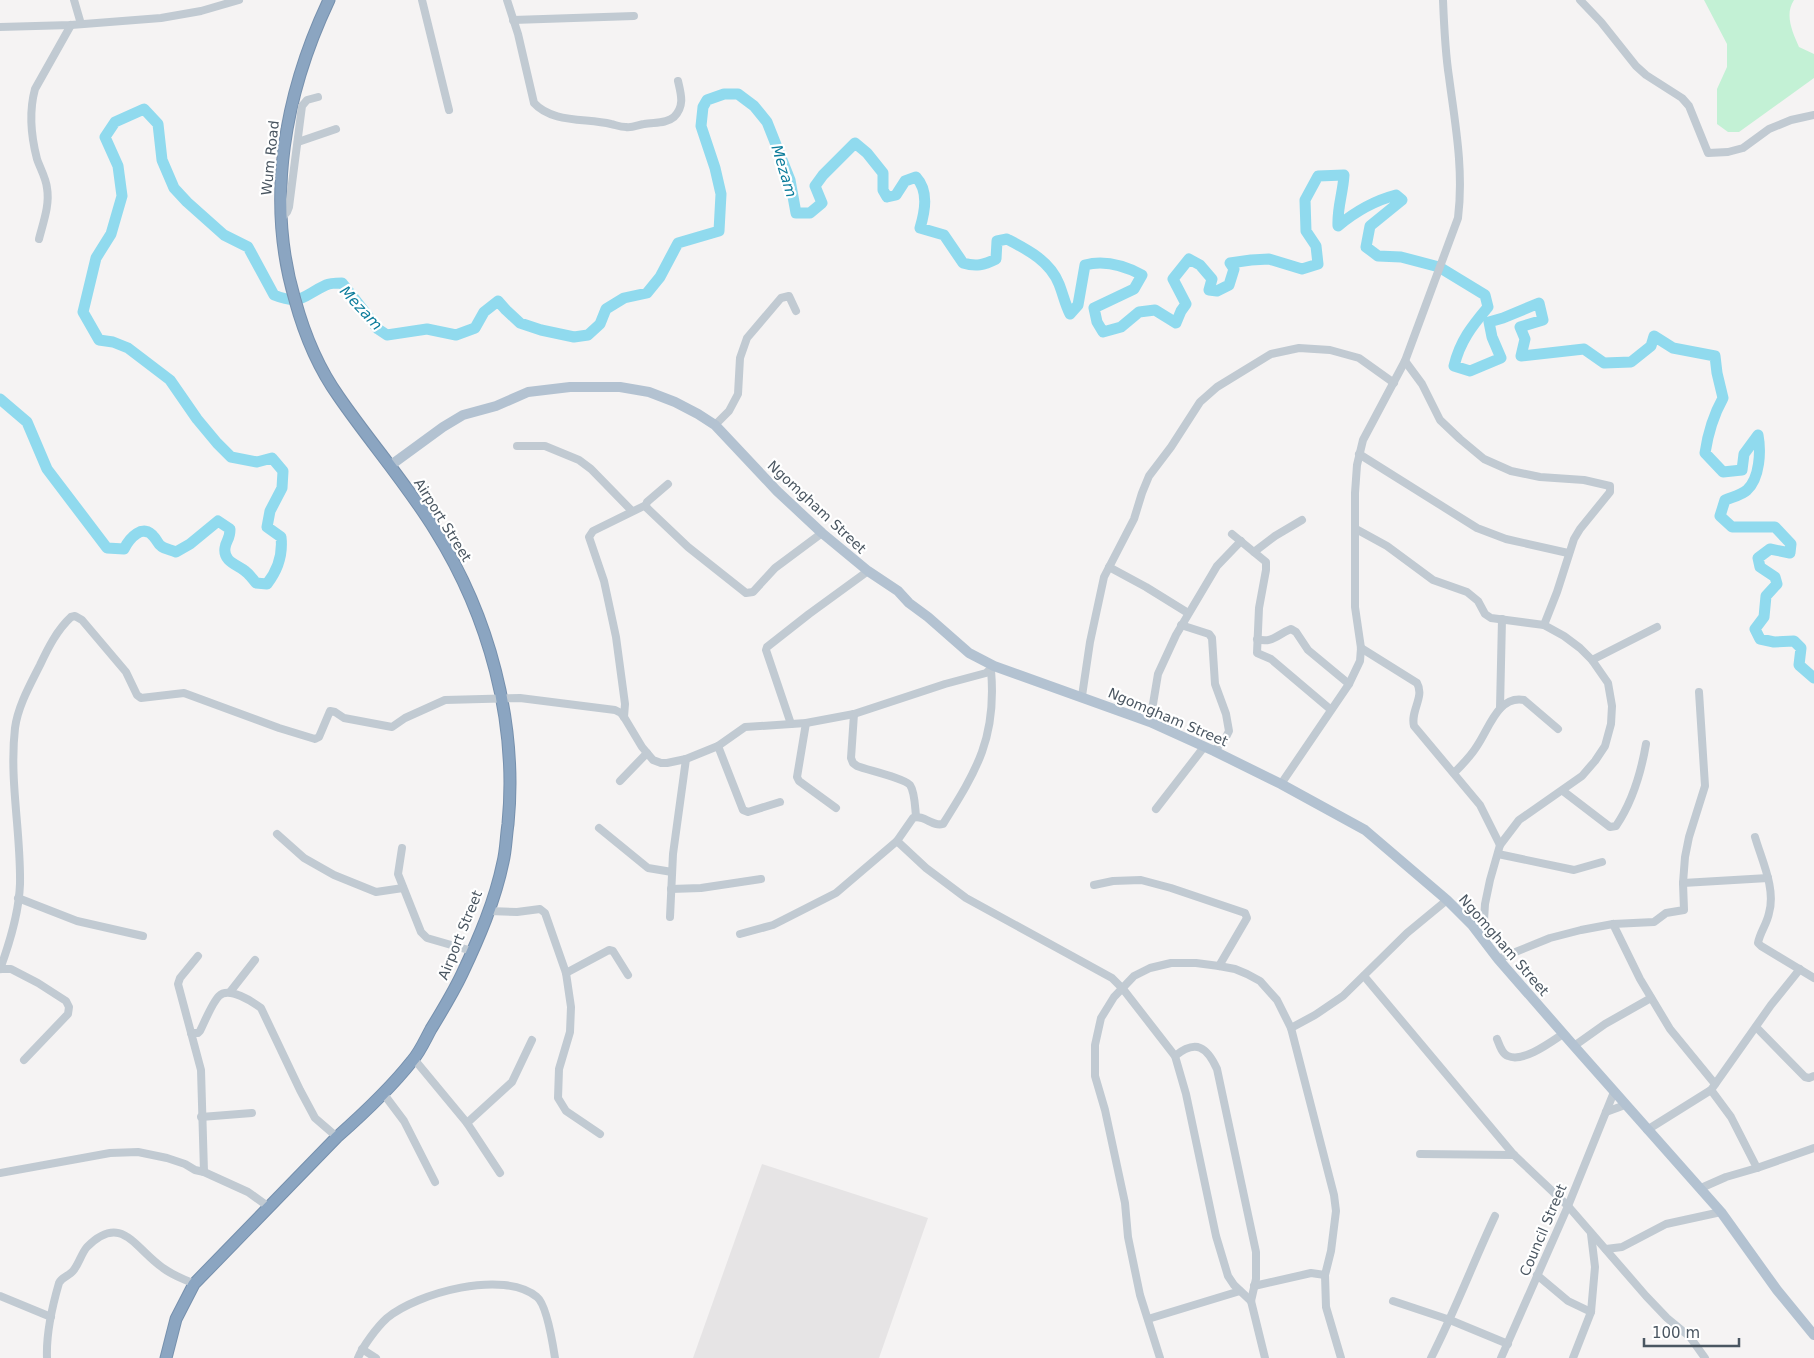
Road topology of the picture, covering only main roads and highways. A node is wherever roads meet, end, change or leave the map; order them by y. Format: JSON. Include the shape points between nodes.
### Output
{"nodes":[{"id":1,"x":329,"y":0,"type":"edge"},
{"id":2,"x":302,"y":323,"type":"joint"},
{"id":3,"x":391,"y":465,"type":"junction"},
{"id":4,"x":1814,"y":1335,"type":"edge"},
{"id":5,"x":166,"y":1358,"type":"edge"}],
"edges":[{"from":1,"to":2,"type":"highway","name":"Wum Road","via":[[302,63],[292,103],[281,176],[285,266]]},
{"from":2,"to":3,"type":"highway","name":"Airport Street","via":[[338,396]]},
{"from":3,"to":4,"type":"main road","name":"Ngomgham Street","via":[[463,415],[496,406],[528,392],[570,387],[620,387],[649,392],[675,402],[714,425],[822,533],[898,591],[969,653],[992,668],[1082,696],[1150,722],[1281,784],[1365,830],[1447,900],[1483,937],[1498,959],[1721,1212]]},
{"from":3,"to":5,"type":"highway","name":"Airport Street","via":[[435,530],[460,576],[487,638],[501,698],[510,765],[504,860],[489,911],[472,951],[455,988],[414,1059],[194,1284],[176,1320]]}]}
